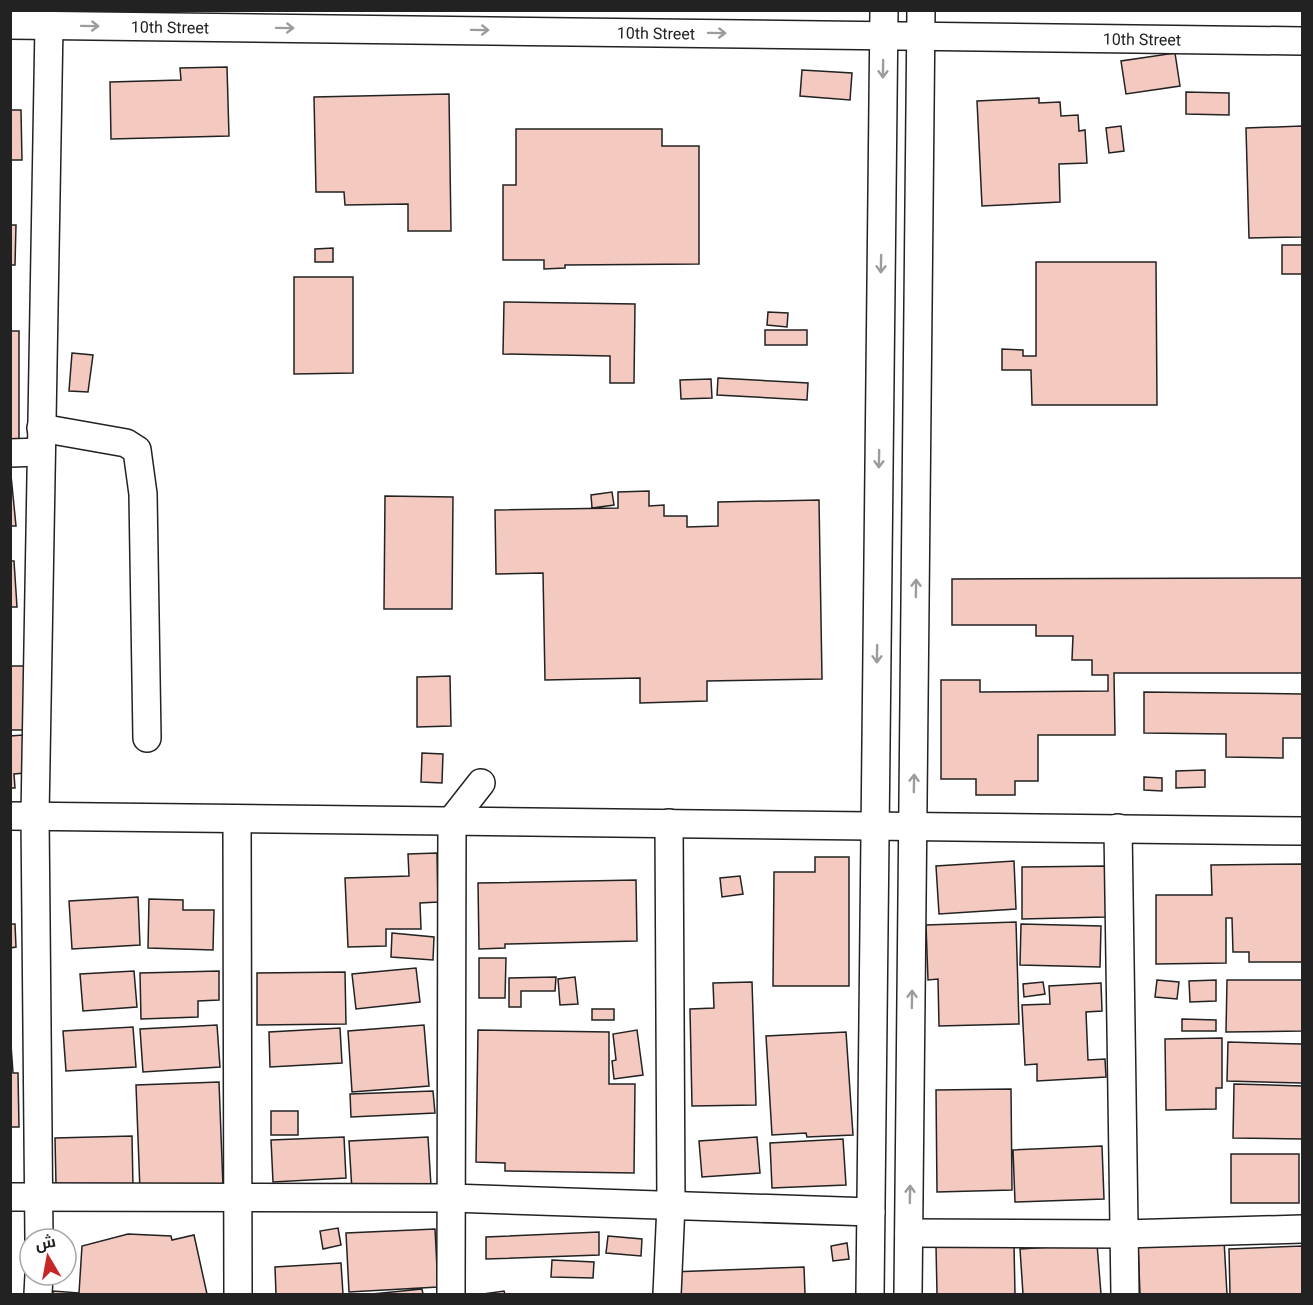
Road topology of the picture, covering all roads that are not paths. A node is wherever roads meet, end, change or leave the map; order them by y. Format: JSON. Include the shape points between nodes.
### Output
{"nodes":[{"id":1,"x":921,"y":10,"type":"edge"},
{"id":2,"x":884,"y":22,"type":"edge"},
{"id":3,"x":10,"y":25,"type":"edge"},
{"id":4,"x":49,"y":25,"type":"junction"},
{"id":5,"x":922,"y":38,"type":"junction"},
{"id":6,"x":1302,"y":41,"type":"edge"},
{"id":7,"x":41,"y":440,"type":"junction"},
{"id":8,"x":10,"y":453,"type":"edge"},
{"id":9,"x":147,"y":738,"type":"dead end"},
{"id":10,"x":481,"y":783,"type":"dead end"},
{"id":11,"x":23,"y":816,"type":"edge"},
{"id":12,"x":237,"y":819,"type":"junction"},
{"id":13,"x":452,"y":820,"type":"junction"},
{"id":14,"x":669,"y":823,"type":"junction"},
{"id":15,"x":914,"y":825,"type":"junction"},
{"id":16,"x":875,"y":826,"type":"junction"},
{"id":17,"x":1118,"y":828,"type":"junction"},
{"id":18,"x":1302,"y":831,"type":"edge"},
{"id":19,"x":10,"y":1197,"type":"edge"},
{"id":20,"x":40,"y":1197,"type":"junction"},
{"id":21,"x":237,"y":1198,"type":"junction"},
{"id":22,"x":451,"y":1198,"type":"junction"},
{"id":23,"x":671,"y":1205,"type":"junction"},
{"id":24,"x":871,"y":1212,"type":"junction"},
{"id":25,"x":39,"y":1227,"type":"edge"},
{"id":26,"x":1302,"y":1229,"type":"edge"},
{"id":27,"x":909,"y":1233,"type":"junction"},
{"id":28,"x":1124,"y":1234,"type":"junction"},
{"id":29,"x":238,"y":1294,"type":"edge"},
{"id":30,"x":451,"y":1294,"type":"edge"},
{"id":31,"x":667,"y":1294,"type":"edge"},
{"id":32,"x":870,"y":1294,"type":"edge"},
{"id":33,"x":908,"y":1294,"type":"edge"},
{"id":34,"x":1125,"y":1294,"type":"edge"}],
"edges":[{"from":1,"to":5,"type":"street"},
{"from":4,"to":2,"type":"street","name":"10th Street","one_way":true},
{"from":2,"to":5,"type":"street","name":"10th Street"},
{"from":2,"to":16,"type":"street","one_way":true},
{"from":3,"to":4,"type":"street","name":"10th Street"},
{"from":4,"to":7,"type":"street"},
{"from":5,"to":6,"type":"street","name":"10th Street"},
{"from":15,"to":5,"type":"street","one_way":true},
{"from":7,"to":8,"type":"street"},
{"from":7,"to":9,"type":"street","via":[[126,443],[137,450],[143,494]]},
{"from":7,"to":11,"type":"street"},
{"from":10,"to":13,"type":"street"},
{"from":11,"to":12,"type":"street"},
{"from":11,"to":20,"type":"street"},
{"from":12,"to":13,"type":"street"},
{"from":12,"to":21,"type":"street"},
{"from":13,"to":14,"type":"street"},
{"from":13,"to":22,"type":"street"},
{"from":14,"to":16,"type":"street"},
{"from":14,"to":23,"type":"street"},
{"from":15,"to":16,"type":"street"},
{"from":15,"to":17,"type":"street"},
{"from":27,"to":15,"type":"street","one_way":true},
{"from":16,"to":24,"type":"street"},
{"from":17,"to":18,"type":"street"},
{"from":17,"to":28,"type":"street"},
{"from":19,"to":20,"type":"street"},
{"from":20,"to":21,"type":"street"},
{"from":20,"to":25,"type":"street"},
{"from":21,"to":22,"type":"street"},
{"from":21,"to":29,"type":"street"},
{"from":22,"to":23,"type":"street"},
{"from":22,"to":30,"type":"street"},
{"from":23,"to":24,"type":"street"},
{"from":23,"to":31,"type":"street"},
{"from":24,"to":32,"type":"street"},
{"from":26,"to":28,"type":"street"},
{"from":27,"to":28,"type":"street"},
{"from":27,"to":33,"type":"street"},
{"from":28,"to":34,"type":"street"}]}
